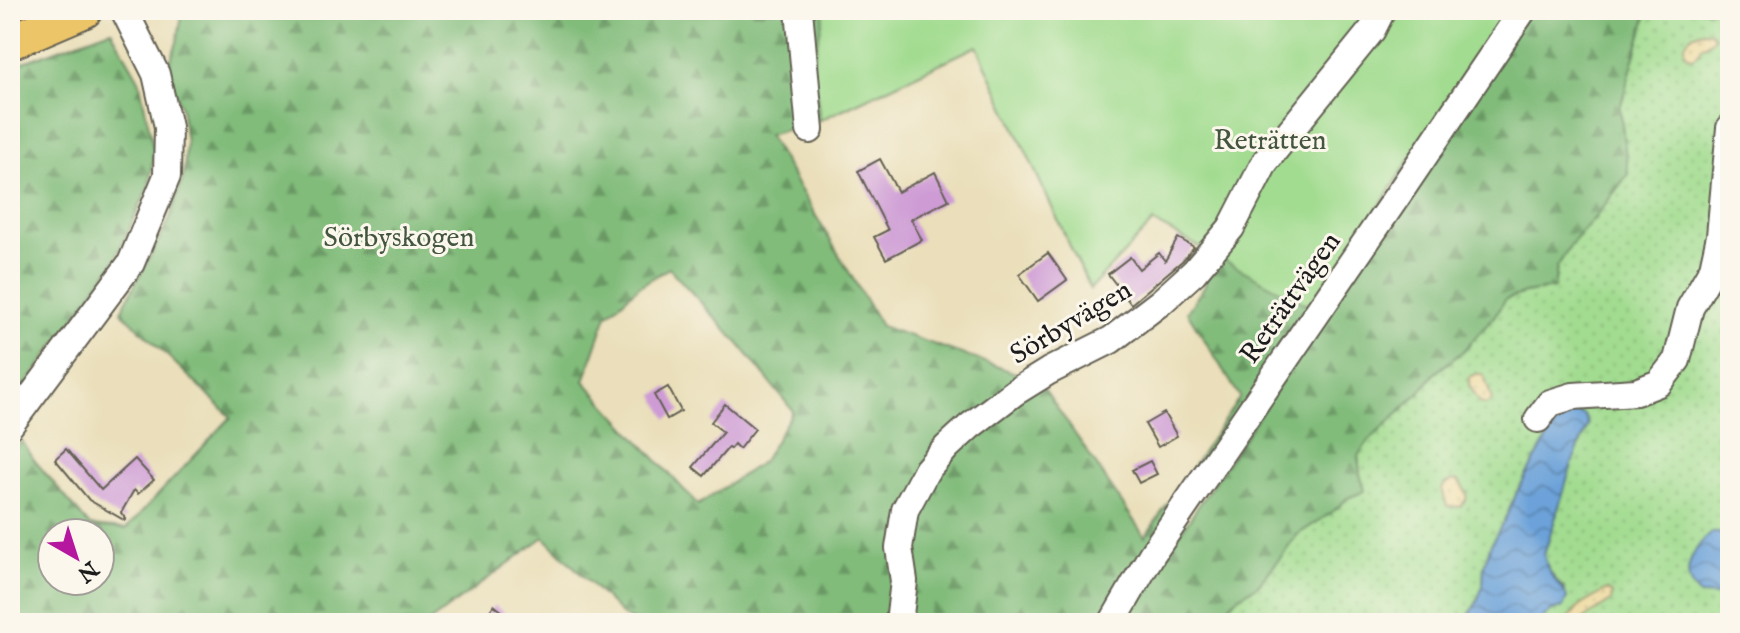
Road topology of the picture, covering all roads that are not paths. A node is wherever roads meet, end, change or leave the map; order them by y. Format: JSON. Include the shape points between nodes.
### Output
{"nodes":[{"id":1,"x":85,"y":10,"type":"edge"},
{"id":2,"x":124,"y":10,"type":"edge"},
{"id":3,"x":799,"y":10,"type":"edge"},
{"id":4,"x":1382,"y":10,"type":"edge"},
{"id":5,"x":1523,"y":10,"type":"edge"},
{"id":6,"x":10,"y":42,"type":"edge"},
{"id":7,"x":1730,"y":128,"type":"edge"},
{"id":8,"x":810,"y":130,"type":"dead end"},
{"id":9,"x":1538,"y":419,"type":"dead end"},
{"id":10,"x":10,"y":425,"type":"edge"},
{"id":11,"x":899,"y":623,"type":"edge"},
{"id":12,"x":1112,"y":623,"type":"edge"}],
"edges":[{"from":1,"to":6,"type":"main road"},
{"from":2,"to":10,"type":"street","via":[[156,74],[168,127],[167,176],[131,263]]},
{"from":3,"to":8,"type":"street"},
{"from":4,"to":11,"type":"street","name":"Sörbyvägen","via":[[1372,30],[1265,162],[1231,228],[1194,272],[1111,340],[1015,392],[970,426],[926,471],[905,510]]},
{"from":5,"to":12,"type":"street","name":"Reträttvägen","via":[[1152,554]]},
{"from":7,"to":9,"type":"street","via":[[1713,268],[1690,308],[1677,360],[1659,383],[1636,392],[1573,396],[1550,403]]}]}
